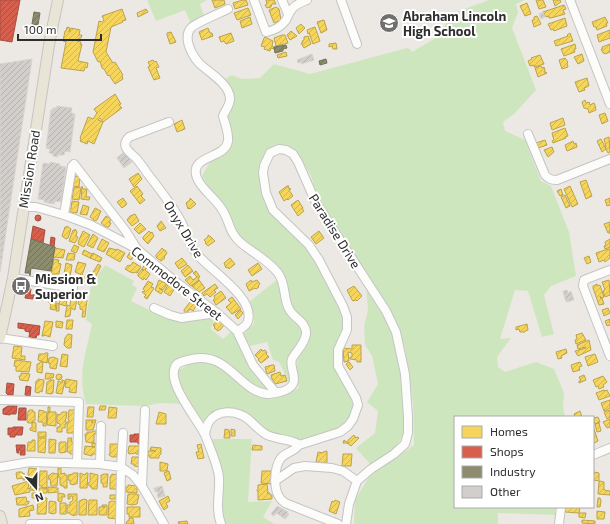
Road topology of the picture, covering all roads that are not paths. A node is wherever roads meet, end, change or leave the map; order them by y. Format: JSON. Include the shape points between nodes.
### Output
{"nodes":[{"id":1,"x":58,"y":0,"type":"edge"},
{"id":2,"x":254,"y":0,"type":"edge"},
{"id":3,"x":282,"y":0,"type":"edge"},
{"id":4,"x":307,"y":0,"type":"edge"},
{"id":5,"x":341,"y":0,"type":"edge"},
{"id":6,"x":570,"y":0,"type":"edge"},
{"id":7,"x":228,"y":9,"type":"dead end"},
{"id":8,"x":288,"y":14,"type":"junction"},
{"id":9,"x":357,"y":44,"type":"dead end"},
{"id":10,"x":610,"y":104,"type":"edge"},
{"id":11,"x":169,"y":122,"type":"dead end"},
{"id":12,"x":528,"y":134,"type":"dead end"},
{"id":13,"x":610,"y":159,"type":"edge"},
{"id":14,"x":23,"y":206,"type":"junction"},
{"id":15,"x":64,"y":215,"type":"junction"},
{"id":16,"x":137,"y":249,"type":"junction"},
{"id":17,"x":610,"y":270,"type":"edge"},
{"id":18,"x":13,"y":278,"type":"junction"},
{"id":19,"x":73,"y":288,"type":"dead end"},
{"id":20,"x":154,"y":308,"type":"dead end"},
{"id":21,"x":217,"y":313,"type":"junction"},
{"id":22,"x":237,"y":331,"type":"junction"},
{"id":23,"x":0,"y":338,"type":"edge"},
{"id":24,"x":53,"y":346,"type":"dead end"},
{"id":25,"x":610,"y":356,"type":"edge"},
{"id":26,"x":276,"y":393,"type":"junction"},
{"id":27,"x":0,"y":400,"type":"edge"},
{"id":28,"x":145,"y":410,"type":"dead end"},
{"id":29,"x":101,"y":426,"type":"dead end"},
{"id":30,"x":123,"y":433,"type":"dead end"},
{"id":31,"x":205,"y":434,"type":"junction"},
{"id":32,"x":299,"y":445,"type":"junction"},
{"id":33,"x":610,"y":448,"type":"edge"},
{"id":34,"x":594,"y":455,"type":"edge"},
{"id":35,"x":77,"y":463,"type":"junction"},
{"id":36,"x":100,"y":464,"type":"junction"},
{"id":37,"x":0,"y":467,"type":"edge"},
{"id":38,"x":121,"y":467,"type":"junction"},
{"id":39,"x":275,"y":481,"type":"junction"},
{"id":40,"x":357,"y":481,"type":"junction"},
{"id":41,"x":142,"y":486,"type":"junction"},
{"id":42,"x":561,"y":508,"type":"edge"},
{"id":43,"x":0,"y":516,"type":"edge"},
{"id":44,"x":2,"y":524,"type":"edge"},
{"id":45,"x":30,"y":524,"type":"edge"},
{"id":46,"x":78,"y":524,"type":"edge"},
{"id":47,"x":120,"y":524,"type":"edge"},
{"id":48,"x":164,"y":524,"type":"edge"},
{"id":49,"x":220,"y":524,"type":"edge"},
{"id":50,"x":338,"y":524,"type":"edge"},
{"id":51,"x":346,"y":524,"type":"edge"},
{"id":52,"x":559,"y":524,"type":"edge"}],
"edges":[{"from":1,"to":14,"type":"main road","name":"Mission Road"},
{"from":2,"to":8,"type":"street","via":[[266,32],[280,26]]},
{"from":3,"to":8,"type":"street"},
{"from":4,"to":8,"type":"street"},
{"from":5,"to":9,"type":"street"},
{"from":6,"to":10,"type":"street"},
{"from":7,"to":26,"type":"street","via":[[192,26],[188,33],[187,40],[194,57],[224,86],[230,98],[223,116],[228,136],[226,147],[201,162],[195,171],[199,182],[224,211],[234,236],[277,272],[290,310],[305,326],[305,339],[292,359],[292,386]]},
{"from":11,"to":22,"type":"street","name":"Onyx Drive","via":[[129,137],[126,140],[126,149],[141,164],[174,209],[197,255],[242,298],[249,315],[248,322]]},
{"from":12,"to":13,"type":"street","via":[[549,179],[557,180]]},
{"from":14,"to":15,"type":"street","name":"Commodore Street"},
{"from":14,"to":18,"type":"main road","name":"Mission Road"},
{"from":15,"to":16,"type":"street","name":"Commodore Street","via":[[91,225]]},
{"from":15,"to":16,"type":"street","via":[[74,164],[121,224]]},
{"from":16,"to":21,"type":"street","name":"Commodore Street"},
{"from":17,"to":25,"type":"street","via":[[584,280],[583,286]]},
{"from":18,"to":19,"type":"street"},
{"from":18,"to":23,"type":"main road","name":"Mission Road"},
{"from":20,"to":21,"type":"street","via":[[181,318]]},
{"from":21,"to":22,"type":"street","name":"Commodore Street"},
{"from":22,"to":26,"type":"street","name":"Commodore Street","via":[[253,365]]},
{"from":23,"to":24,"type":"street"},
{"from":26,"to":31,"type":"street","via":[[267,394],[250,387],[218,362],[203,358],[182,362],[175,369],[174,381]]},
{"from":27,"to":35,"type":"street","via":[[79,402]]},
{"from":28,"to":41,"type":"street"},
{"from":29,"to":36,"type":"street"},
{"from":30,"to":38,"type":"street"},
{"from":31,"to":32,"type":"street","via":[[213,417],[232,412],[246,418],[276,439],[296,442]]},
{"from":31,"to":49,"type":"street","via":[[218,471]]},
{"from":32,"to":39,"type":"street","name":"Paradise Drive","via":[[281,457],[275,471]]},
{"from":32,"to":40,"type":"street","name":"Paradise Drive","via":[[340,432],[353,419],[358,405],[338,366],[338,350],[347,330],[343,306],[309,245],[273,210],[266,193],[264,166],[270,153],[279,149],[292,154],[298,162],[316,203],[386,311],[398,341],[407,396],[408,433],[405,444]]},
{"from":33,"to":34,"type":"street"},
{"from":35,"to":36,"type":"street"},
{"from":35,"to":37,"type":"street","via":[[30,462]]},
{"from":36,"to":38,"type":"street"},
{"from":38,"to":41,"type":"street","via":[[133,475]]},
{"from":38,"to":47,"type":"street"},
{"from":39,"to":40,"type":"street","via":[[294,468],[312,466],[343,471]]},
{"from":39,"to":50,"type":"street","name":"Paradise Drive","via":[[279,498]]},
{"from":40,"to":51,"type":"street","via":[[348,504]]},
{"from":41,"to":48,"type":"street"},
{"from":42,"to":52,"type":"street"},
{"from":43,"to":44,"type":"main road"},
{"from":45,"to":46,"type":"street"}]}
